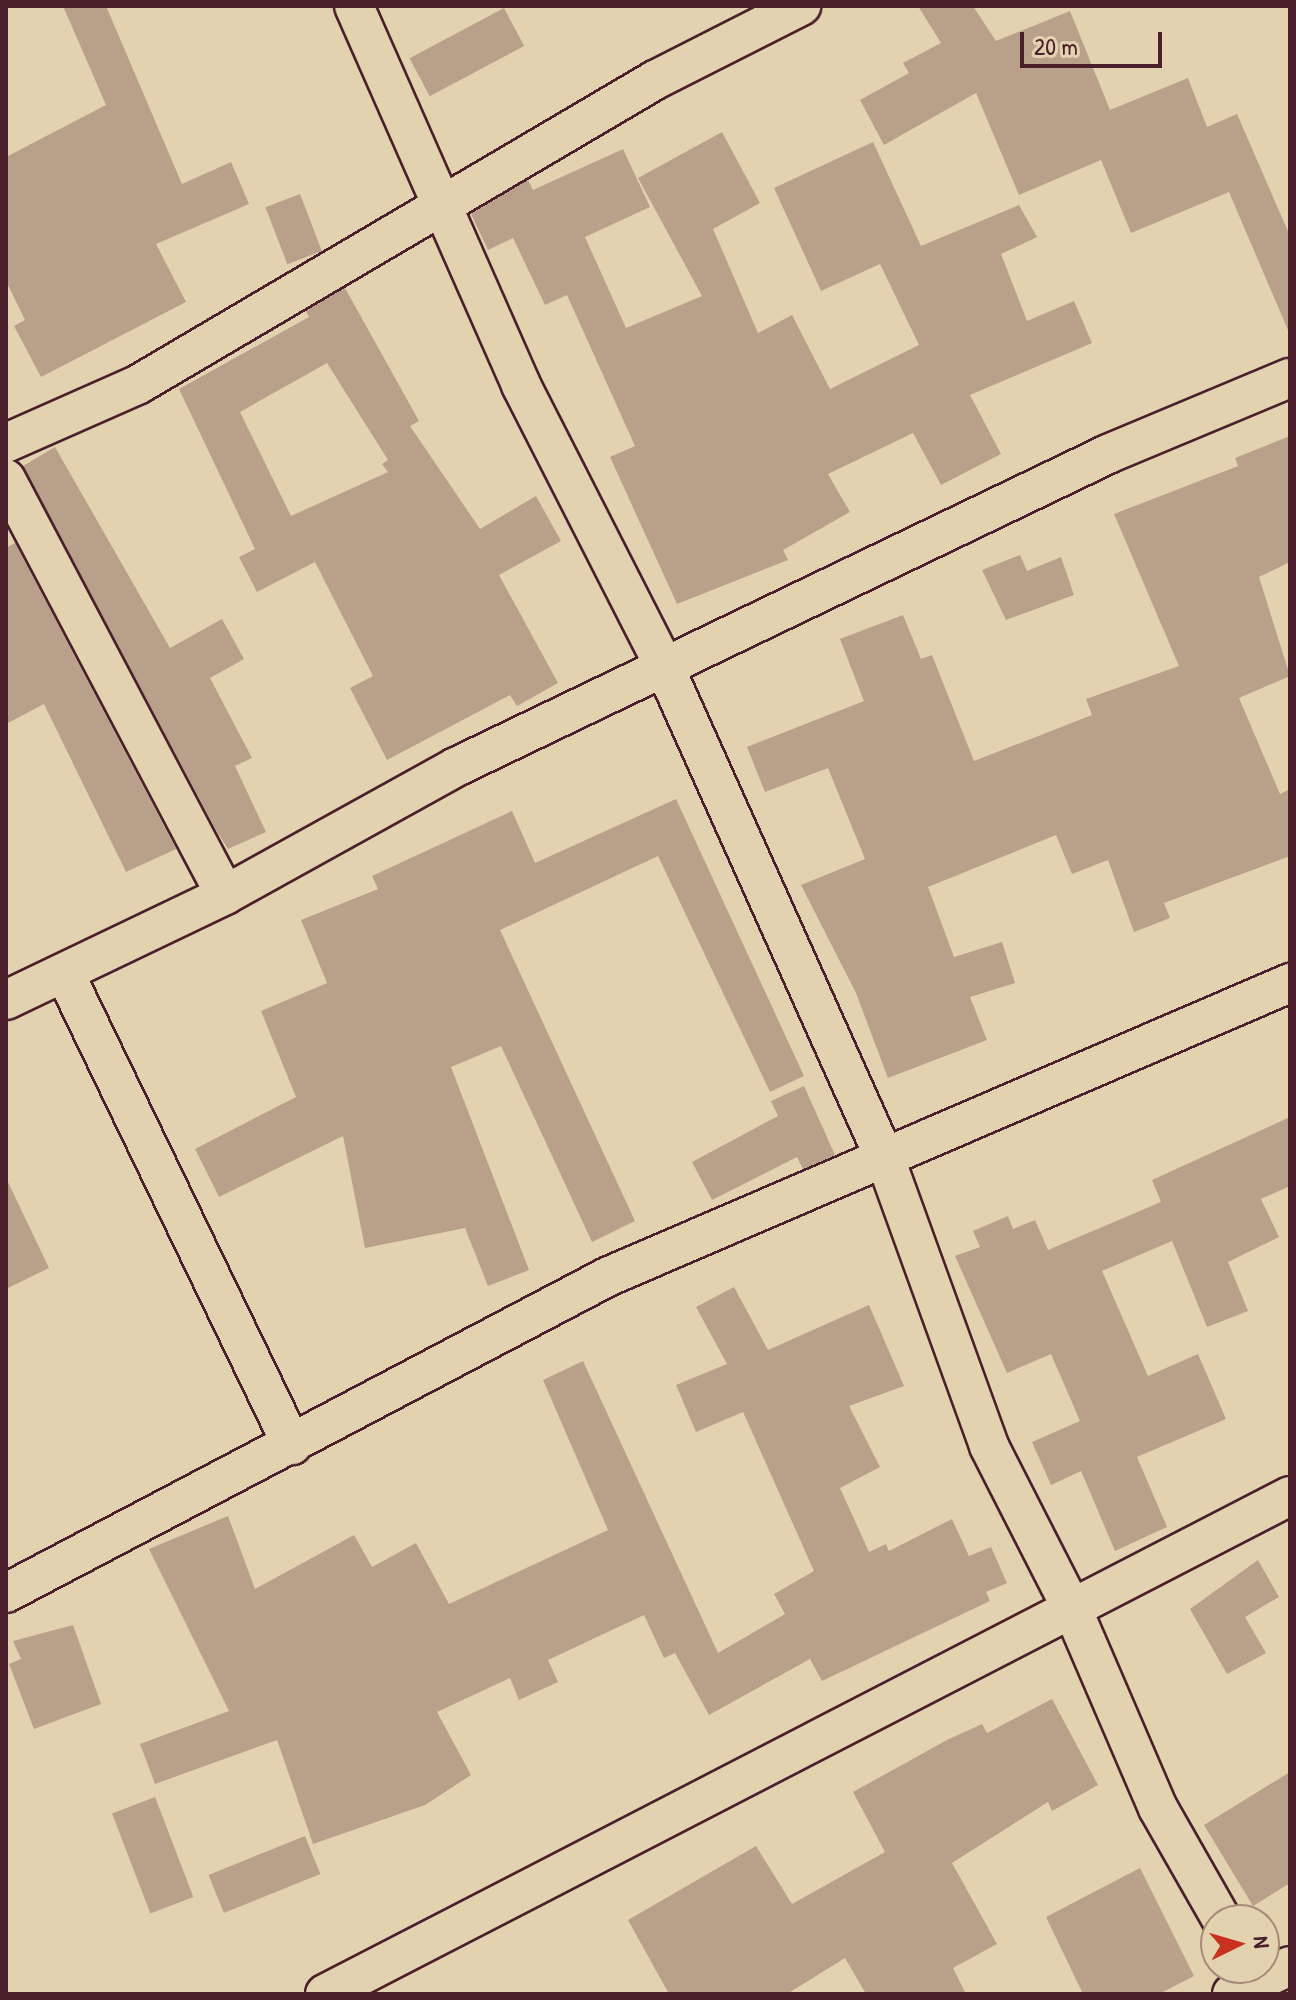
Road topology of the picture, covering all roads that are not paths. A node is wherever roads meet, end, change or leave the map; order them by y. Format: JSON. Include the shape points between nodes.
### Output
{"nodes":[{"id":1,"x":354,"y":6,"type":"edge"},
{"id":2,"x":801,"y":6,"type":"edge"},
{"id":3,"x":441,"y":206,"type":"junction"},
{"id":4,"x":1290,"y":378,"type":"edge"},
{"id":5,"x":6,"y":443,"type":"edge"},
{"id":6,"x":6,"y":479,"type":"edge"},
{"id":7,"x":664,"y":666,"type":"junction"},
{"id":8,"x":225,"y":895,"type":"junction"},
{"id":9,"x":65,"y":974,"type":"junction"},
{"id":10,"x":1290,"y":983,"type":"edge"},
{"id":11,"x":6,"y":1000,"type":"edge"},
{"id":12,"x":886,"y":1161,"type":"junction"},
{"id":13,"x":292,"y":1445,"type":"junction"},
{"id":14,"x":1290,"y":1496,"type":"edge"},
{"id":15,"x":6,"y":1593,"type":"edge"},
{"id":16,"x":1074,"y":1613,"type":"junction"},
{"id":17,"x":1213,"y":1904,"type":"edge"},
{"id":18,"x":325,"y":1994,"type":"edge"}],
"edges":[{"from":1,"to":3,"type":"street"},
{"from":2,"to":3,"type":"street"},
{"from":3,"to":5,"type":"street","via":[[139,384]]},
{"from":3,"to":7,"type":"street"},
{"from":4,"to":7,"type":"street","via":[[1108,454]]},
{"from":6,"to":8,"type":"street"},
{"from":7,"to":8,"type":"street","via":[[456,767]]},
{"from":7,"to":12,"type":"street"},
{"from":8,"to":9,"type":"street"},
{"from":9,"to":11,"type":"street"},
{"from":9,"to":13,"type":"street"},
{"from":10,"to":12,"type":"street"},
{"from":12,"to":13,"type":"street","via":[[607,1277]]},
{"from":12,"to":16,"type":"street","via":[[989,1446]]},
{"from":13,"to":15,"type":"street"},
{"from":14,"to":16,"type":"street"},
{"from":16,"to":17,"type":"street","via":[[1158,1808]]},
{"from":16,"to":18,"type":"street"}]}
